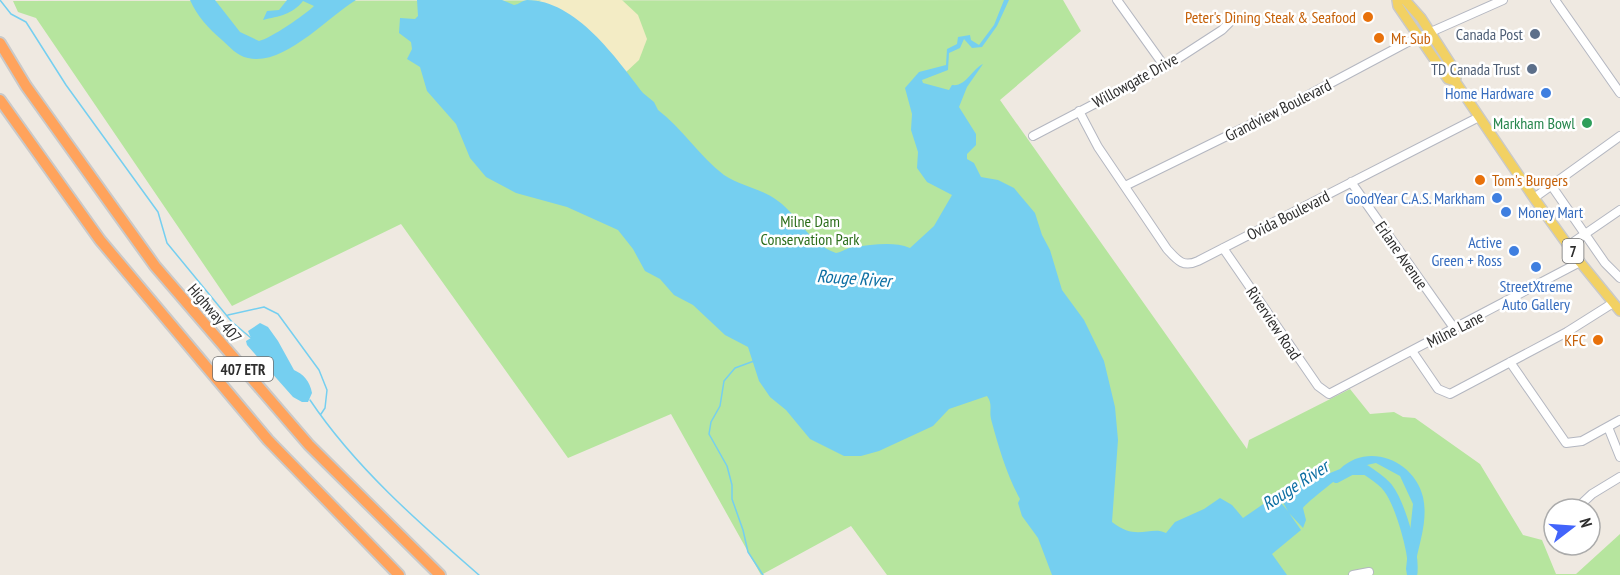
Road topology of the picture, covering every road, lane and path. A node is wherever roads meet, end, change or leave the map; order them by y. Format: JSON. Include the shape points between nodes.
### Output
{"nodes":[{"id":1,"x":1117,"y":0,"type":"edge"},
{"id":2,"x":1397,"y":0,"type":"edge"},
{"id":3,"x":1405,"y":0,"type":"edge"},
{"id":4,"x":1503,"y":0,"type":"edge"},
{"id":5,"x":1556,"y":0,"type":"edge"},
{"id":6,"x":1233,"y":19,"type":"dead end"},
{"id":7,"x":1431,"y":33,"type":"junction"},
{"id":8,"x":1419,"y":37,"type":"junction"},
{"id":9,"x":0,"y":43,"type":"edge"},
{"id":10,"x":1164,"y":67,"type":"junction"},
{"id":11,"x":1455,"y":81,"type":"junction"},
{"id":12,"x":1619,"y":88,"type":"edge"},
{"id":13,"x":0,"y":100,"type":"edge"},
{"id":14,"x":1079,"y":111,"type":"junction"},
{"id":15,"x":1479,"y":117,"type":"junction"},
{"id":16,"x":1033,"y":136,"type":"dead end"},
{"id":17,"x":1620,"y":136,"type":"edge"},
{"id":18,"x":1351,"y":182,"type":"junction"},
{"id":19,"x":1551,"y":185,"type":"junction"},
{"id":20,"x":1125,"y":186,"type":"junction"},
{"id":21,"x":1534,"y":198,"type":"junction"},
{"id":22,"x":1620,"y":210,"type":"edge"},
{"id":23,"x":1586,"y":234,"type":"junction"},
{"id":24,"x":1569,"y":245,"type":"junction"},
{"id":25,"x":1224,"y":248,"type":"junction"},
{"id":26,"x":1580,"y":262,"type":"junction"},
{"id":27,"x":1620,"y":278,"type":"edge"},
{"id":28,"x":1616,"y":307,"type":"edge"},
{"id":29,"x":1454,"y":328,"type":"junction"},
{"id":30,"x":1412,"y":351,"type":"junction"},
{"id":31,"x":1510,"y":362,"type":"junction"},
{"id":32,"x":1329,"y":394,"type":"joint"},
{"id":33,"x":1620,"y":420,"type":"edge"},
{"id":34,"x":1608,"y":426,"type":"junction"},
{"id":35,"x":1620,"y":457,"type":"edge"},
{"id":36,"x":1620,"y":477,"type":"edge"},
{"id":37,"x":1589,"y":497,"type":"edge"},
{"id":38,"x":1369,"y":572,"type":"dead end"},
{"id":39,"x":399,"y":575,"type":"edge"},
{"id":40,"x":440,"y":575,"type":"edge"},
{"id":41,"x":1353,"y":575,"type":"edge"}],
"edges":[{"from":1,"to":10,"type":"street"},
{"from":2,"to":8,"type":"main road","number":"7"},
{"from":3,"to":7,"type":"main road","number":"7"},
{"from":4,"to":7,"type":"street","name":"Grandview Boulevard"},
{"from":5,"to":12,"type":"street"},
{"from":6,"to":10,"type":"street","name":"Willowgate Drive"},
{"from":7,"to":8,"type":"street","name":"Grandview Boulevard"},
{"from":7,"to":11,"type":"main road","number":"7","via":[[1457,74]]},
{"from":8,"to":11,"type":"main road","number":"7","via":[[1448,79]]},
{"from":8,"to":20,"type":"street","name":"Grandview Boulevard"},
{"from":9,"to":40,"type":"highway","name":"Highway 407","number":"407 ETR","via":[[26,86],[154,266],[309,445]]},
{"from":10,"to":14,"type":"street","name":"Willowgate Drive"},
{"from":11,"to":15,"type":"main road","number":"7"},
{"from":13,"to":39,"type":"highway","number":"407 ETR","via":[[107,249],[268,440]]},
{"from":14,"to":16,"type":"street","name":"Willowgate Drive"},
{"from":14,"to":20,"type":"street","name":"Ovida Boulevard"},
{"from":15,"to":18,"type":"street","name":"Ovida Boulevard"},
{"from":15,"to":21,"type":"main road","number":"7"},
{"from":17,"to":19,"type":"street"},
{"from":18,"to":25,"type":"street","name":"Ovida Boulevard"},
{"from":18,"to":29,"type":"street","name":"Erlane Avenue"},
{"from":19,"to":21,"type":"street"},
{"from":19,"to":23,"type":"street"},
{"from":20,"to":25,"type":"street","name":"Ovida Boulevard","via":[[1179,262],[1192,264]]},
{"from":21,"to":24,"type":"main road","number":"7"},
{"from":22,"to":23,"type":"street"},
{"from":23,"to":24,"type":"street"},
{"from":23,"to":27,"type":"street"},
{"from":24,"to":26,"type":"main road","number":"7"},
{"from":25,"to":32,"type":"street","name":"Riverview Road","via":[[1318,386]]},
{"from":26,"to":28,"type":"main road","number":"7"},
{"from":26,"to":29,"type":"street","name":"Milne Lane"},
{"from":28,"to":31,"type":"street"},
{"from":29,"to":30,"type":"street","name":"Milne Lane"},
{"from":30,"to":31,"type":"street","via":[[1444,393],[1470,385]]},
{"from":30,"to":32,"type":"street","name":"Milne Lane"},
{"from":31,"to":34,"type":"street","via":[[1566,443],[1582,441]]},
{"from":33,"to":34,"type":"street"},
{"from":34,"to":35,"type":"street"},
{"from":36,"to":37,"type":"street"},
{"from":38,"to":41,"type":"street"}]}
